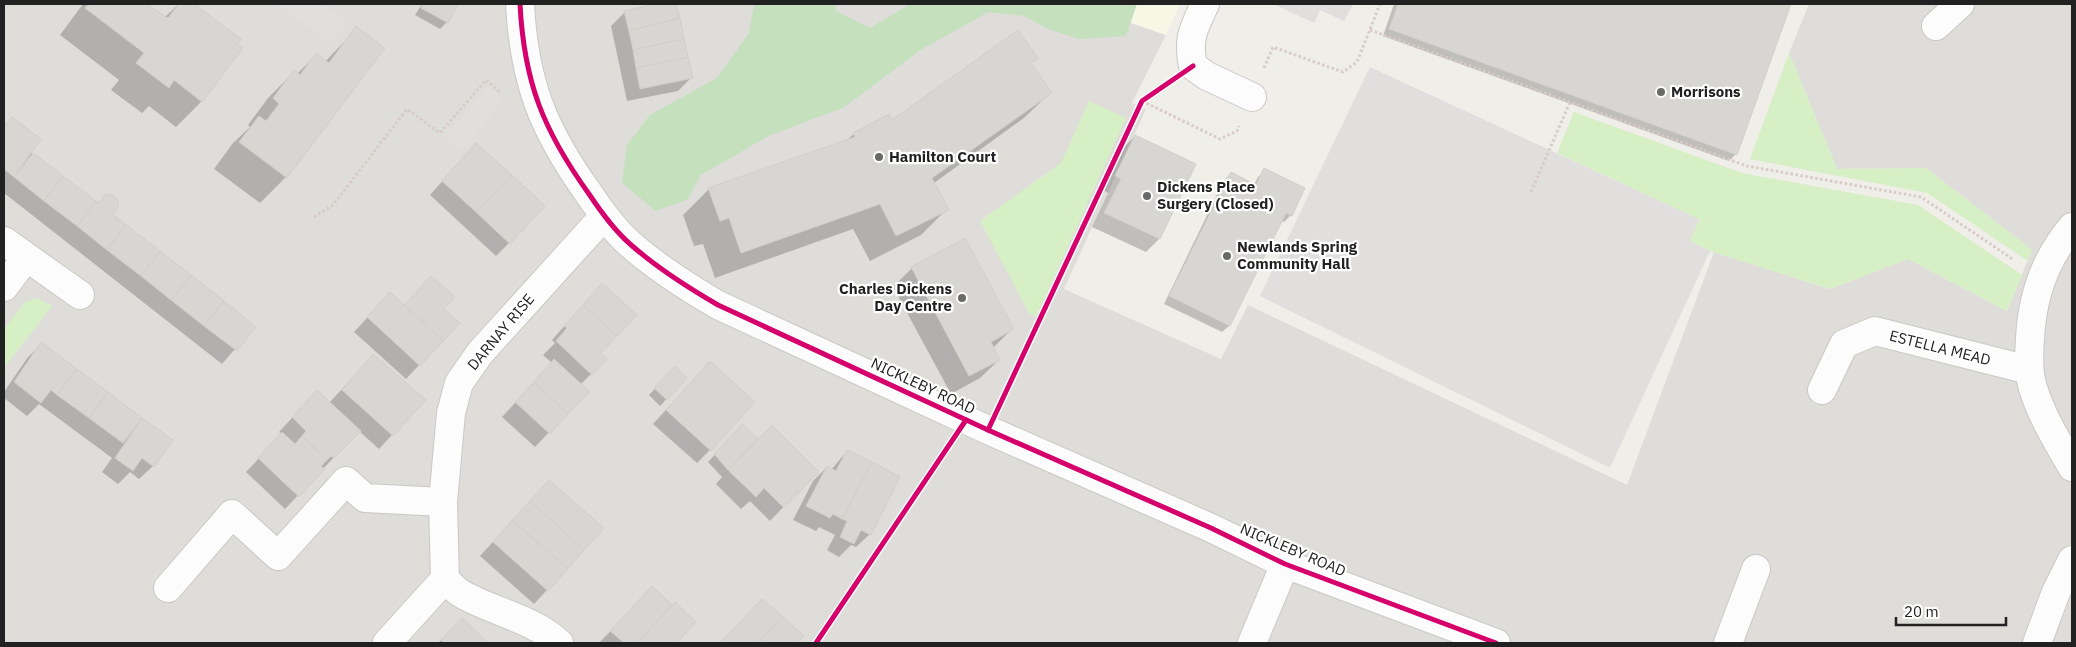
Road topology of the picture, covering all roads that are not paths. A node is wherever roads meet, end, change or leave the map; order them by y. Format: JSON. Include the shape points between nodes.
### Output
{"nodes":[{"id":1,"x":520,"y":4,"type":"edge"},
{"id":2,"x":1960,"y":4,"type":"edge"},
{"id":3,"x":1197,"y":6,"type":"edge"},
{"id":4,"x":1936,"y":26,"type":"dead end"},
{"id":5,"x":1252,"y":98,"type":"road end"},
{"id":6,"x":604,"y":216,"type":"junction"},
{"id":7,"x":2072,"y":227,"type":"edge"},
{"id":8,"x":4,"y":241,"type":"edge"},
{"id":9,"x":26,"y":258,"type":"junction"},
{"id":10,"x":4,"y":287,"type":"edge"},
{"id":11,"x":80,"y":295,"type":"dead end"},
{"id":12,"x":2029,"y":370,"type":"junction"},
{"id":13,"x":1822,"y":390,"type":"dead end"},
{"id":14,"x":2072,"y":466,"type":"edge"},
{"id":15,"x":444,"y":502,"type":"junction"},
{"id":16,"x":2072,"y":560,"type":"edge"},
{"id":17,"x":1286,"y":564,"type":"junction"},
{"id":18,"x":1756,"y":569,"type":"dead end"},
{"id":19,"x":445,"y":579,"type":"junction"},
{"id":20,"x":168,"y":588,"type":"dead end"},
{"id":21,"x":387,"y":643,"type":"edge"},
{"id":22,"x":559,"y":643,"type":"edge"},
{"id":23,"x":1252,"y":643,"type":"edge"},
{"id":24,"x":1496,"y":643,"type":"edge"},
{"id":25,"x":1728,"y":643,"type":"edge"},
{"id":26,"x":2037,"y":643,"type":"edge"}],
"edges":[{"from":1,"to":6,"type":"street","name":"NICKLEBY ROAD","via":[[530,81],[545,123],[566,163]]},
{"from":2,"to":4,"type":"street"},
{"from":3,"to":5,"type":"street","via":[[1190,49],[1193,66]]},
{"from":6,"to":15,"type":"street","name":"DARNAY RISE","via":[[480,353],[459,383],[450,413]]},
{"from":6,"to":17,"type":"street","name":"NICKLEBY ROAD","via":[[653,264],[718,305]]},
{"from":7,"to":12,"type":"street","via":[[2041,278],[2034,301]]},
{"from":8,"to":9,"type":"street"},
{"from":9,"to":10,"type":"street"},
{"from":9,"to":11,"type":"street"},
{"from":12,"to":13,"type":"street","name":"ESTELLA MEAD","via":[[1875,331],[1844,344]]},
{"from":12,"to":14,"type":"street","via":[[2041,410]]},
{"from":15,"to":19,"type":"street","name":"DARNAY RISE"},
{"from":15,"to":20,"type":"street","via":[[365,498],[346,480],[278,556],[232,514]]},
{"from":16,"to":26,"type":"street"},
{"from":17,"to":23,"type":"street"},
{"from":17,"to":24,"type":"street","name":"NICKLEBY ROAD"},
{"from":18,"to":25,"type":"street"},
{"from":19,"to":21,"type":"street"},
{"from":19,"to":22,"type":"street","via":[[461,594],[530,624]]}]}
